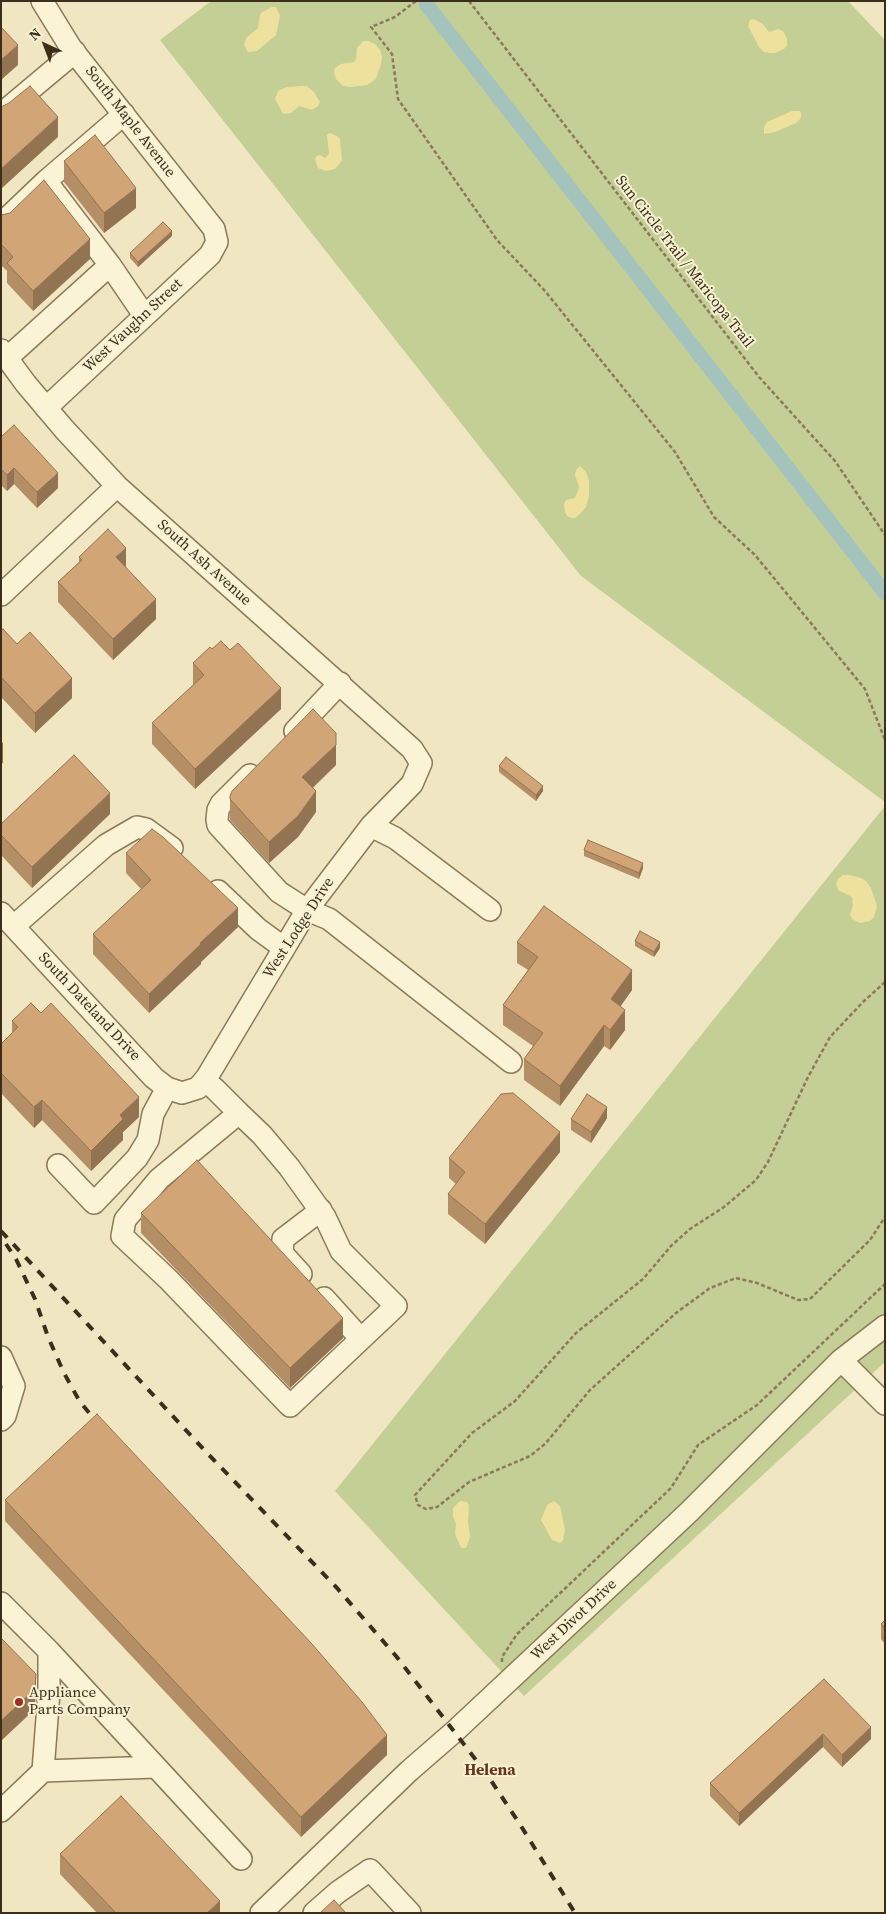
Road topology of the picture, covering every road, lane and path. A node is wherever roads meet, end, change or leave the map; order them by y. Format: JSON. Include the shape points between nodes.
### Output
{"nodes":[{"id":1,"x":42,"y":1,"type":"edge"},
{"id":2,"x":416,"y":1,"type":"edge"},
{"id":3,"x":469,"y":1,"type":"edge"},
{"id":4,"x":75,"y":52,"type":"junction"},
{"id":5,"x":1,"y":114,"type":"edge"},
{"id":6,"x":124,"y":114,"type":"junction"},
{"id":7,"x":46,"y":181,"type":"junction"},
{"id":8,"x":1,"y":224,"type":"edge"},
{"id":9,"x":217,"y":242,"type":"joint"},
{"id":10,"x":110,"y":265,"type":"junction"},
{"id":11,"x":144,"y":315,"type":"junction"},
{"id":12,"x":4,"y":354,"type":"edge"},
{"id":13,"x":46,"y":408,"type":"junction"},
{"id":14,"x":117,"y":486,"type":"junction"},
{"id":15,"x":885,"y":535,"type":"edge"},
{"id":16,"x":1,"y":595,"type":"edge"},
{"id":17,"x":340,"y":683,"type":"junction"},
{"id":18,"x":885,"y":740,"type":"edge"},
{"id":19,"x":283,"y":742,"type":"edge"},
{"id":20,"x":262,"y":763,"type":"edge"},
{"id":21,"x":421,"y":763,"type":"joint"},
{"id":22,"x":371,"y":826,"type":"junction"},
{"id":23,"x":184,"y":859,"type":"edge"},
{"id":24,"x":203,"y":877,"type":"edge"},
{"id":25,"x":307,"y":910,"type":"junction"},
{"id":26,"x":490,"y":910,"type":"dead end"},
{"id":27,"x":8,"y":919,"type":"edge"},
{"id":28,"x":284,"y":948,"type":"junction"},
{"id":29,"x":885,"y":982,"type":"edge"},
{"id":30,"x":511,"y":1062,"type":"dead end"},
{"id":31,"x":205,"y":1080,"type":"junction"},
{"id":32,"x":175,"y":1091,"type":"junction"},
{"id":33,"x":239,"y":1112,"type":"junction"},
{"id":34,"x":58,"y":1165,"type":"dead end"},
{"id":35,"x":321,"y":1210,"type":"junction"},
{"id":36,"x":885,"y":1217,"type":"edge"},
{"id":37,"x":885,"y":1284,"type":"edge"},
{"id":38,"x":885,"y":1326,"type":"edge"},
{"id":39,"x":361,"y":1339,"type":"junction"},
{"id":40,"x":1,"y":1357,"type":"edge"},
{"id":41,"x":842,"y":1360,"type":"junction"},
{"id":42,"x":885,"y":1404,"type":"edge"},
{"id":43,"x":1,"y":1420,"type":"edge"},
{"id":44,"x":1,"y":1603,"type":"edge"},
{"id":45,"x":49,"y":1651,"type":"junction"},
{"id":46,"x":499,"y":1691,"type":"junction"},
{"id":47,"x":156,"y":1767,"type":"junction"},
{"id":48,"x":43,"y":1771,"type":"junction"},
{"id":49,"x":1,"y":1811,"type":"edge"},
{"id":50,"x":241,"y":1859,"type":"dead end"},
{"id":51,"x":261,"y":1913,"type":"edge"},
{"id":52,"x":314,"y":1913,"type":"edge"},
{"id":53,"x":410,"y":1913,"type":"edge"}],
"edges":[{"from":1,"to":4,"type":"street","name":"South Maple Avenue"},
{"from":2,"to":18,"type":"path","via":[[396,17],[371,27],[392,54],[398,99],[497,240],[544,291],[674,452],[714,517],[755,555],[866,689]]},
{"from":3,"to":15,"type":"path","name":"Sun Circle Trail / Maricopa Trail","via":[[759,377],[835,461]]},
{"from":4,"to":5,"type":"street"},
{"from":4,"to":6,"type":"street","name":"South Maple Avenue"},
{"from":6,"to":7,"type":"street"},
{"from":6,"to":9,"type":"street","name":"South Maple Avenue","via":[[214,229]]},
{"from":7,"to":8,"type":"street"},
{"from":7,"to":10,"type":"street"},
{"from":9,"to":11,"type":"street","name":"West Vaughn Street","via":[[210,255]]},
{"from":10,"to":11,"type":"street"},
{"from":10,"to":12,"type":"street"},
{"from":11,"to":13,"type":"street","name":"West Vaughn Street"},
{"from":12,"to":13,"type":"street","name":"South Ash Avenue"},
{"from":13,"to":14,"type":"street","name":"South Ash Avenue"},
{"from":14,"to":16,"type":"street"},
{"from":14,"to":17,"type":"street","name":"South Ash Avenue"},
{"from":17,"to":19,"type":"street"},
{"from":17,"to":21,"type":"street","name":"South Ash Avenue","via":[[412,748]]},
{"from":20,"to":25,"type":"street","via":[[221,804],[218,825],[279,892]]},
{"from":21,"to":22,"type":"street","name":"West Lodge Drive","via":[[412,784]]},
{"from":22,"to":25,"type":"street","name":"West Lodge Drive"},
{"from":22,"to":26,"type":"street","via":[[396,838]]},
{"from":23,"to":27,"type":"street","via":[[146,829],[137,826],[106,845]]},
{"from":24,"to":28,"type":"street"},
{"from":25,"to":28,"type":"street","name":"West Lodge Drive"},
{"from":25,"to":30,"type":"street","via":[[330,919]]},
{"from":27,"to":32,"type":"street","name":"South Dateland Drive","via":[[154,1078]]},
{"from":28,"to":31,"type":"street","name":"West Lodge Drive"},
{"from":29,"to":36,"type":"path","via":[[830,1038],[756,1180],[724,1207],[690,1229],[642,1279],[576,1333],[515,1401],[472,1433],[415,1495],[418,1505],[426,1509],[437,1507],[469,1482],[530,1456],[545,1444],[590,1390],[676,1313],[710,1288],[736,1278],[757,1282],[798,1300],[810,1299],[870,1240]]},
{"from":31,"to":32,"type":"street","name":"West Lodge Drive","via":[[198,1088]]},
{"from":31,"to":33,"type":"street"},
{"from":32,"to":34,"type":"street","via":[[153,1114],[148,1140],[138,1158],[94,1203]]},
{"from":33,"to":35,"type":"street","via":[[290,1167]]},
{"from":33,"to":39,"type":"street","via":[[159,1179],[125,1220],[122,1236],[290,1406]]},
{"from":35,"to":39,"type":"street","via":[[341,1250],[396,1306]]},
{"from":35,"to":39,"type":"street","via":[[283,1239],[282,1253]]},
{"from":37,"to":46,"type":"path","via":[[757,1405],[698,1445],[671,1488],[517,1634],[502,1657]]},
{"from":38,"to":41,"type":"street","name":"West Divot Drive"},
{"from":40,"to":43,"type":"street","via":[[14,1386]]},
{"from":41,"to":42,"type":"street"},
{"from":41,"to":46,"type":"street","name":"West Divot Drive","via":[[689,1512]]},
{"from":44,"to":45,"type":"street"},
{"from":45,"to":47,"type":"street"},
{"from":45,"to":48,"type":"street"},
{"from":46,"to":51,"type":"street","name":"West Divot Drive","via":[[409,1771]]},
{"from":47,"to":48,"type":"street"},
{"from":47,"to":50,"type":"street"},
{"from":48,"to":49,"type":"street"},
{"from":52,"to":53,"type":"street","via":[[370,1870]]}]}
